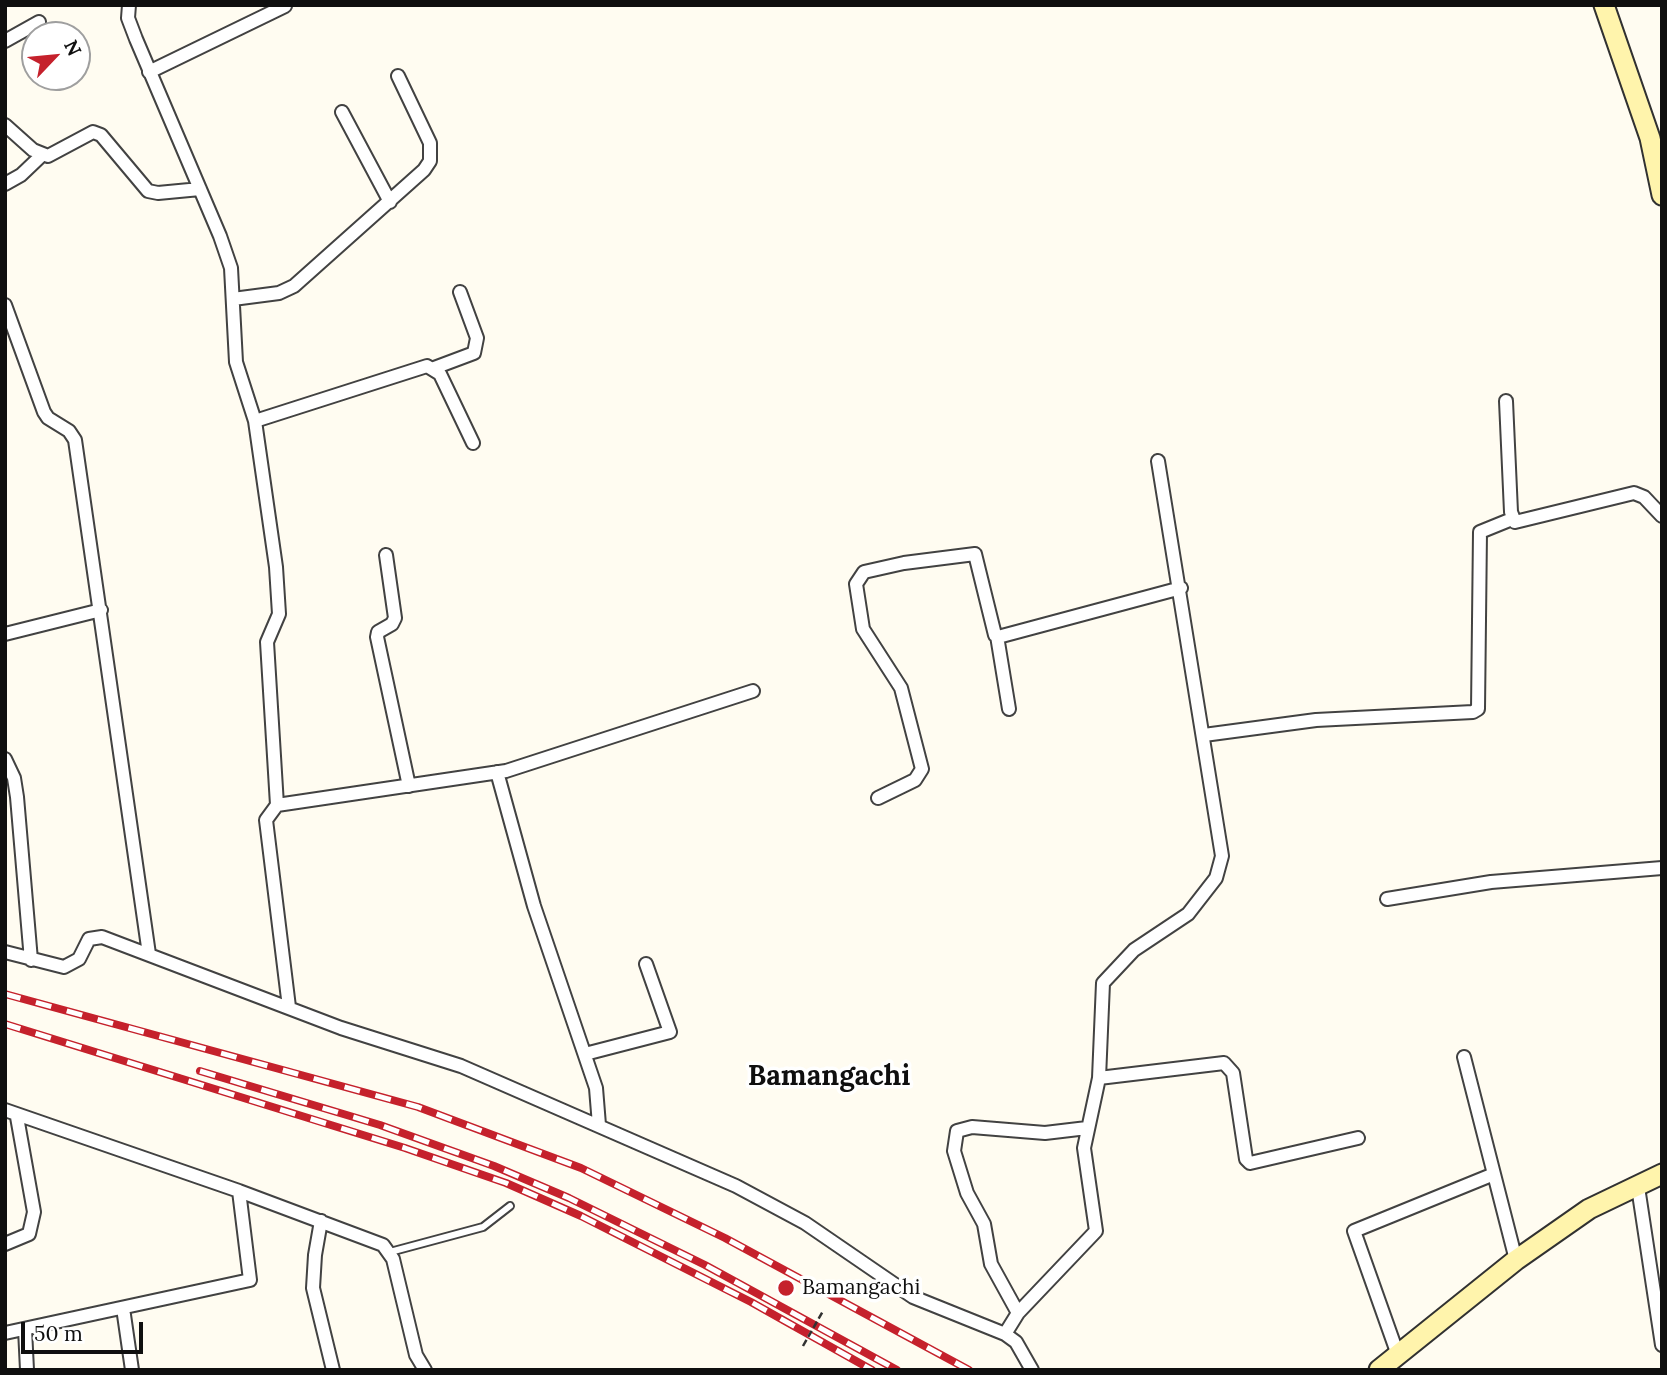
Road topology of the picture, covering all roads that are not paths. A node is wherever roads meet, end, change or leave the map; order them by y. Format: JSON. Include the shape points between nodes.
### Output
{"nodes":[{"id":1,"x":129,"y":5,"type":"edge"},
{"id":2,"x":1604,"y":5,"type":"edge"},
{"id":3,"x":285,"y":6,"type":"edge"},
{"id":4,"x":21,"y":32,"type":"edge"},
{"id":5,"x":5,"y":41,"type":"edge"},
{"id":6,"x":149,"y":72,"type":"junction"},
{"id":7,"x":398,"y":76,"type":"dead end"},
{"id":8,"x":342,"y":112,"type":"dead end"},
{"id":9,"x":5,"y":125,"type":"edge"},
{"id":10,"x":42,"y":155,"type":"junction"},
{"id":11,"x":5,"y":184,"type":"edge"},
{"id":12,"x":200,"y":189,"type":"junction"},
{"id":13,"x":1662,"y":195,"type":"edge"},
{"id":14,"x":390,"y":202,"type":"junction"},
{"id":15,"x":460,"y":292,"type":"dead end"},
{"id":16,"x":233,"y":299,"type":"junction"},
{"id":17,"x":5,"y":305,"type":"edge"},
{"id":18,"x":435,"y":368,"type":"junction"},
{"id":19,"x":1506,"y":401,"type":"dead end"},
{"id":20,"x":255,"y":421,"type":"junction"},
{"id":21,"x":473,"y":443,"type":"dead end"},
{"id":22,"x":1158,"y":461,"type":"dead end"},
{"id":23,"x":1662,"y":516,"type":"edge"},
{"id":24,"x":1513,"y":519,"type":"junction"},
{"id":25,"x":386,"y":555,"type":"dead end"},
{"id":26,"x":1181,"y":588,"type":"junction"},
{"id":27,"x":101,"y":610,"type":"junction"},
{"id":28,"x":5,"y":635,"type":"edge"},
{"id":29,"x":997,"y":636,"type":"junction"},
{"id":30,"x":754,"y":691,"type":"dead end"},
{"id":31,"x":1009,"y":709,"type":"dead end"},
{"id":32,"x":1204,"y":735,"type":"junction"},
{"id":33,"x":5,"y":759,"type":"edge"},
{"id":34,"x":497,"y":772,"type":"junction"},
{"id":35,"x":409,"y":786,"type":"junction"},
{"id":36,"x":878,"y":798,"type":"dead end"},
{"id":37,"x":277,"y":805,"type":"junction"},
{"id":38,"x":1662,"y":868,"type":"edge"},
{"id":39,"x":1387,"y":899,"type":"dead end"},
{"id":40,"x":5,"y":952,"type":"edge"},
{"id":41,"x":149,"y":954,"type":"junction"},
{"id":42,"x":32,"y":960,"type":"junction"},
{"id":43,"x":646,"y":964,"type":"dead end"},
{"id":44,"x":289,"y":1007,"type":"junction"},
{"id":45,"x":585,"y":1054,"type":"junction"},
{"id":46,"x":1464,"y":1057,"type":"dead end"},
{"id":47,"x":1099,"y":1077,"type":"junction"},
{"id":48,"x":5,"y":1110,"type":"edge"},
{"id":49,"x":18,"y":1117,"type":"junction"},
{"id":50,"x":599,"y":1125,"type":"junction"},
{"id":51,"x":1087,"y":1128,"type":"junction"},
{"id":52,"x":1358,"y":1138,"type":"dead end"},
{"id":53,"x":1494,"y":1174,"type":"junction"},
{"id":54,"x":1662,"y":1174,"type":"edge"},
{"id":55,"x":1638,"y":1187,"type":"junction"},
{"id":56,"x":239,"y":1191,"type":"junction"},
{"id":57,"x":510,"y":1206,"type":"dead end"},
{"id":58,"x":321,"y":1222,"type":"junction"},
{"id":59,"x":5,"y":1244,"type":"edge"},
{"id":60,"x":390,"y":1252,"type":"junction"},
{"id":61,"x":1516,"y":1260,"type":"junction"},
{"id":62,"x":124,"y":1308,"type":"junction"},
{"id":63,"x":1018,"y":1313,"type":"junction"},
{"id":64,"x":25,"y":1329,"type":"junction"},
{"id":65,"x":5,"y":1333,"type":"edge"},
{"id":66,"x":1005,"y":1334,"type":"junction"},
{"id":67,"x":1662,"y":1345,"type":"edge"},
{"id":68,"x":1398,"y":1355,"type":"junction"},
{"id":69,"x":27,"y":1370,"type":"edge"},
{"id":70,"x":132,"y":1370,"type":"edge"},
{"id":71,"x":333,"y":1370,"type":"edge"},
{"id":72,"x":425,"y":1370,"type":"edge"},
{"id":73,"x":1032,"y":1370,"type":"edge"},
{"id":74,"x":1379,"y":1370,"type":"edge"}],
"edges":[{"from":1,"to":6,"type":"street","via":[[128,18]]},
{"from":2,"to":13,"type":"street","via":[[1650,138]]},
{"from":3,"to":6,"type":"street"},
{"from":4,"to":5,"type":"street"},
{"from":6,"to":12,"type":"street"},
{"from":7,"to":14,"type":"street","via":[[432,152],[424,170]]},
{"from":8,"to":14,"type":"street"},
{"from":9,"to":10,"type":"street"},
{"from":10,"to":11,"type":"street"},
{"from":10,"to":12,"type":"street","via":[[93,132],[101,135],[148,191]]},
{"from":12,"to":16,"type":"street","via":[[231,268]]},
{"from":14,"to":16,"type":"street","via":[[294,286],[279,293]]},
{"from":15,"to":18,"type":"street","via":[[477,338],[474,353]]},
{"from":16,"to":20,"type":"street","via":[[236,362]]},
{"from":17,"to":27,"type":"street","via":[[44,412],[75,440]]},
{"from":18,"to":20,"type":"street","via":[[428,366]]},
{"from":18,"to":21,"type":"street"},
{"from":19,"to":24,"type":"street"},
{"from":20,"to":37,"type":"street","via":[[279,610],[267,642]]},
{"from":22,"to":26,"type":"street"},
{"from":23,"to":24,"type":"street","via":[[1634,493],[1519,523]]},
{"from":24,"to":32,"type":"street","via":[[1480,532],[1478,709],[1316,720]]},
{"from":25,"to":35,"type":"street","via":[[395,618],[377,637]]},
{"from":26,"to":29,"type":"street"},
{"from":26,"to":32,"type":"street"},
{"from":27,"to":28,"type":"street"},
{"from":27,"to":41,"type":"street"},
{"from":29,"to":31,"type":"street"},
{"from":29,"to":36,"type":"street","via":[[975,554],[895,564],[859,576],[856,584],[863,629],[901,688],[922,769],[915,780]]},
{"from":30,"to":34,"type":"street"},
{"from":32,"to":47,"type":"street","via":[[1222,843],[1220,868],[1188,914],[1134,950],[1103,983]]},
{"from":33,"to":42,"type":"street","via":[[17,797]]},
{"from":34,"to":35,"type":"street"},
{"from":34,"to":45,"type":"street","via":[[534,906]]},
{"from":35,"to":37,"type":"street"},
{"from":37,"to":44,"type":"street","via":[[266,820]]},
{"from":38,"to":39,"type":"street","via":[[1491,882]]},
{"from":40,"to":42,"type":"street"},
{"from":41,"to":42,"type":"street","via":[[95,937],[83,946],[73,964],[64,967]]},
{"from":41,"to":44,"type":"street"},
{"from":43,"to":45,"type":"street","via":[[670,1032]]},
{"from":44,"to":50,"type":"street","via":[[461,1066]]},
{"from":45,"to":50,"type":"street","via":[[596,1088]]},
{"from":46,"to":53,"type":"street"},
{"from":47,"to":51,"type":"street"},
{"from":47,"to":52,"type":"street","via":[[1224,1063],[1233,1073],[1250,1163]]},
{"from":48,"to":49,"type":"street"},
{"from":49,"to":56,"type":"street"},
{"from":49,"to":59,"type":"street","via":[[34,1212],[29,1234]]},
{"from":50,"to":66,"type":"street","via":[[736,1186],[805,1223],[913,1297]]},
{"from":51,"to":63,"type":"street","via":[[1084,1148],[1096,1231]]},
{"from":51,"to":63,"type":"street","via":[[1045,1133],[972,1127],[957,1131],[954,1151],[967,1193],[984,1224],[991,1264]]},
{"from":53,"to":61,"type":"street"},
{"from":53,"to":68,"type":"street","via":[[1354,1231]]},
{"from":54,"to":55,"type":"street"},
{"from":55,"to":61,"type":"street","via":[[1589,1209]]},
{"from":55,"to":67,"type":"street"},
{"from":56,"to":58,"type":"street"},
{"from":56,"to":62,"type":"street","via":[[250,1280]]},
{"from":57,"to":60,"type":"lane","via":[[483,1227]]},
{"from":58,"to":60,"type":"street","via":[[383,1245]]},
{"from":58,"to":71,"type":"street","via":[[313,1288]]},
{"from":60,"to":72,"type":"street","via":[[416,1354]]},
{"from":61,"to":68,"type":"street"},
{"from":62,"to":64,"type":"street"},
{"from":62,"to":70,"type":"street"},
{"from":63,"to":66,"type":"street"},
{"from":64,"to":65,"type":"street"},
{"from":64,"to":69,"type":"street"},
{"from":66,"to":73,"type":"street","via":[[1016,1342]]},
{"from":68,"to":74,"type":"street"}]}
